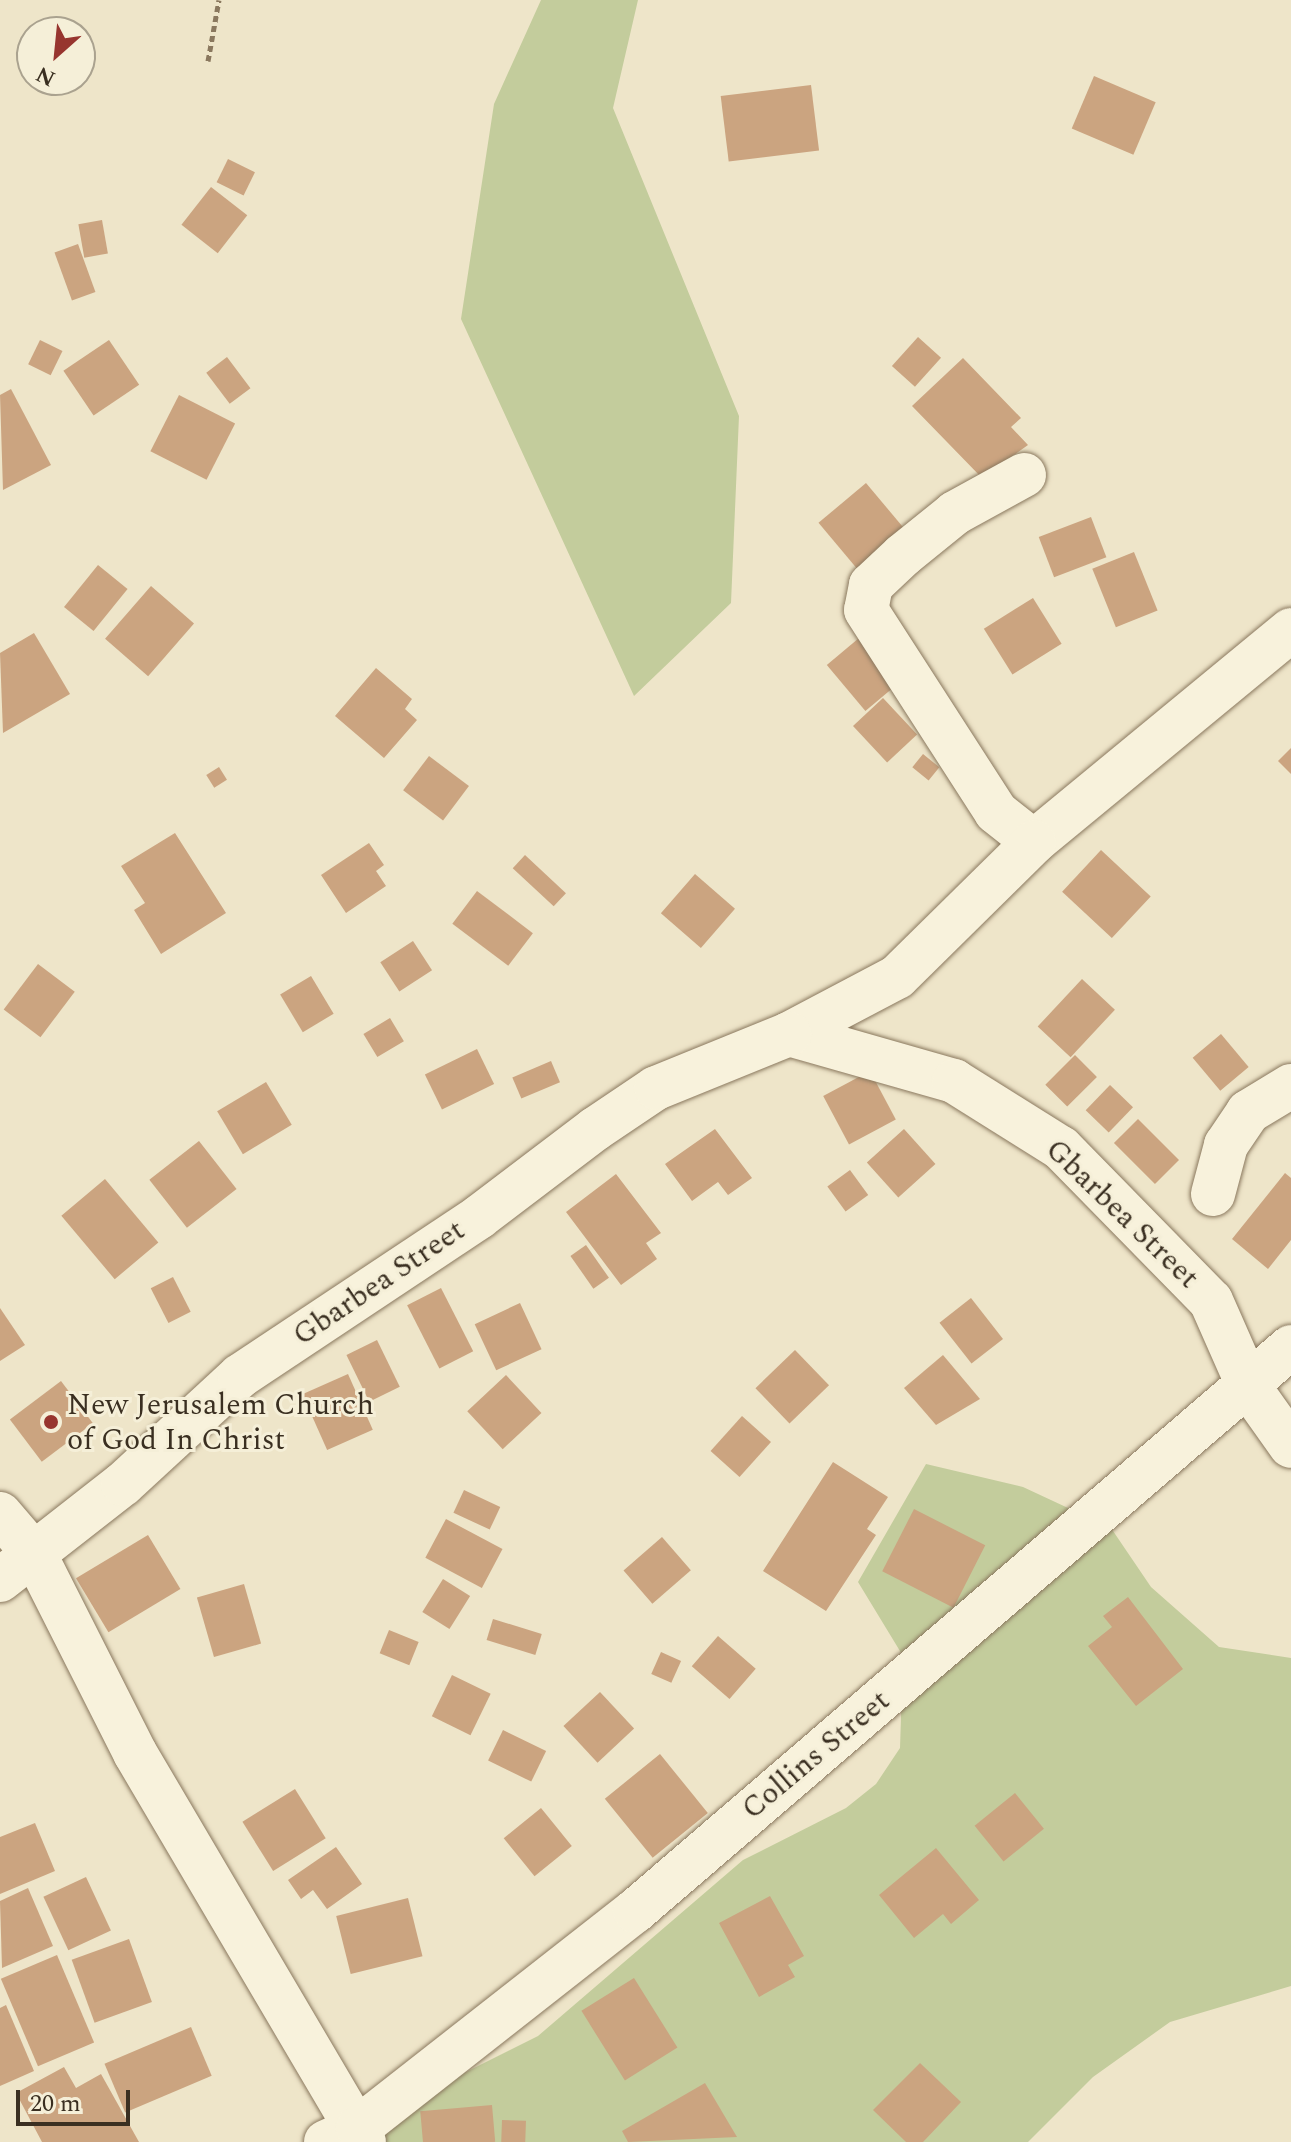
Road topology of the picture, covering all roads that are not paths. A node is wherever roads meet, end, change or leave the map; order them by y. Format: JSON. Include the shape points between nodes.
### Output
{"nodes":[{"id":1,"x":1024,"y":475,"type":"dead end"},
{"id":2,"x":1291,"y":630,"type":"edge"},
{"id":3,"x":1034,"y":842,"type":"junction"},
{"id":4,"x":789,"y":1034,"type":"junction"},
{"id":5,"x":1291,"y":1086,"type":"edge"},
{"id":6,"x":1213,"y":1194,"type":"dead end"},
{"id":7,"x":1291,"y":1347,"type":"edge"},
{"id":8,"x":1249,"y":1387,"type":"junction"},
{"id":9,"x":1291,"y":1446,"type":"edge"},
{"id":10,"x":0,"y":1514,"type":"edge"},
{"id":11,"x":35,"y":1555,"type":"junction"},
{"id":12,"x":0,"y":1580,"type":"edge"},
{"id":13,"x":349,"y":2137,"type":"edge"}],
"edges":[{"from":1,"to":3,"type":"street","via":[[955,513],[903,555],[871,585],[866,610],[996,812]]},
{"from":2,"to":3,"type":"street","name":"Gbarbea Street"},
{"from":3,"to":4,"type":"street","name":"Gbarbea Street","via":[[897,977]]},
{"from":4,"to":8,"type":"street","name":"Gbarbea Street","via":[[954,1081],[1061,1148],[1211,1301]]},
{"from":4,"to":11,"type":"street","name":"Gbarbea Street","via":[[656,1088],[595,1129],[240,1376]]},
{"from":5,"to":6,"type":"street","via":[[1248,1112],[1226,1145]]},
{"from":7,"to":8,"type":"street","name":"Collins Street"},
{"from":8,"to":9,"type":"street","name":"Gbarbea Street"},
{"from":8,"to":13,"type":"street","name":"Collins Street","via":[[635,1911]]},
{"from":10,"to":11,"type":"street"},
{"from":11,"to":12,"type":"street","name":"Gbarbea Street"},
{"from":11,"to":13,"type":"street","via":[[135,1753]]}]}
